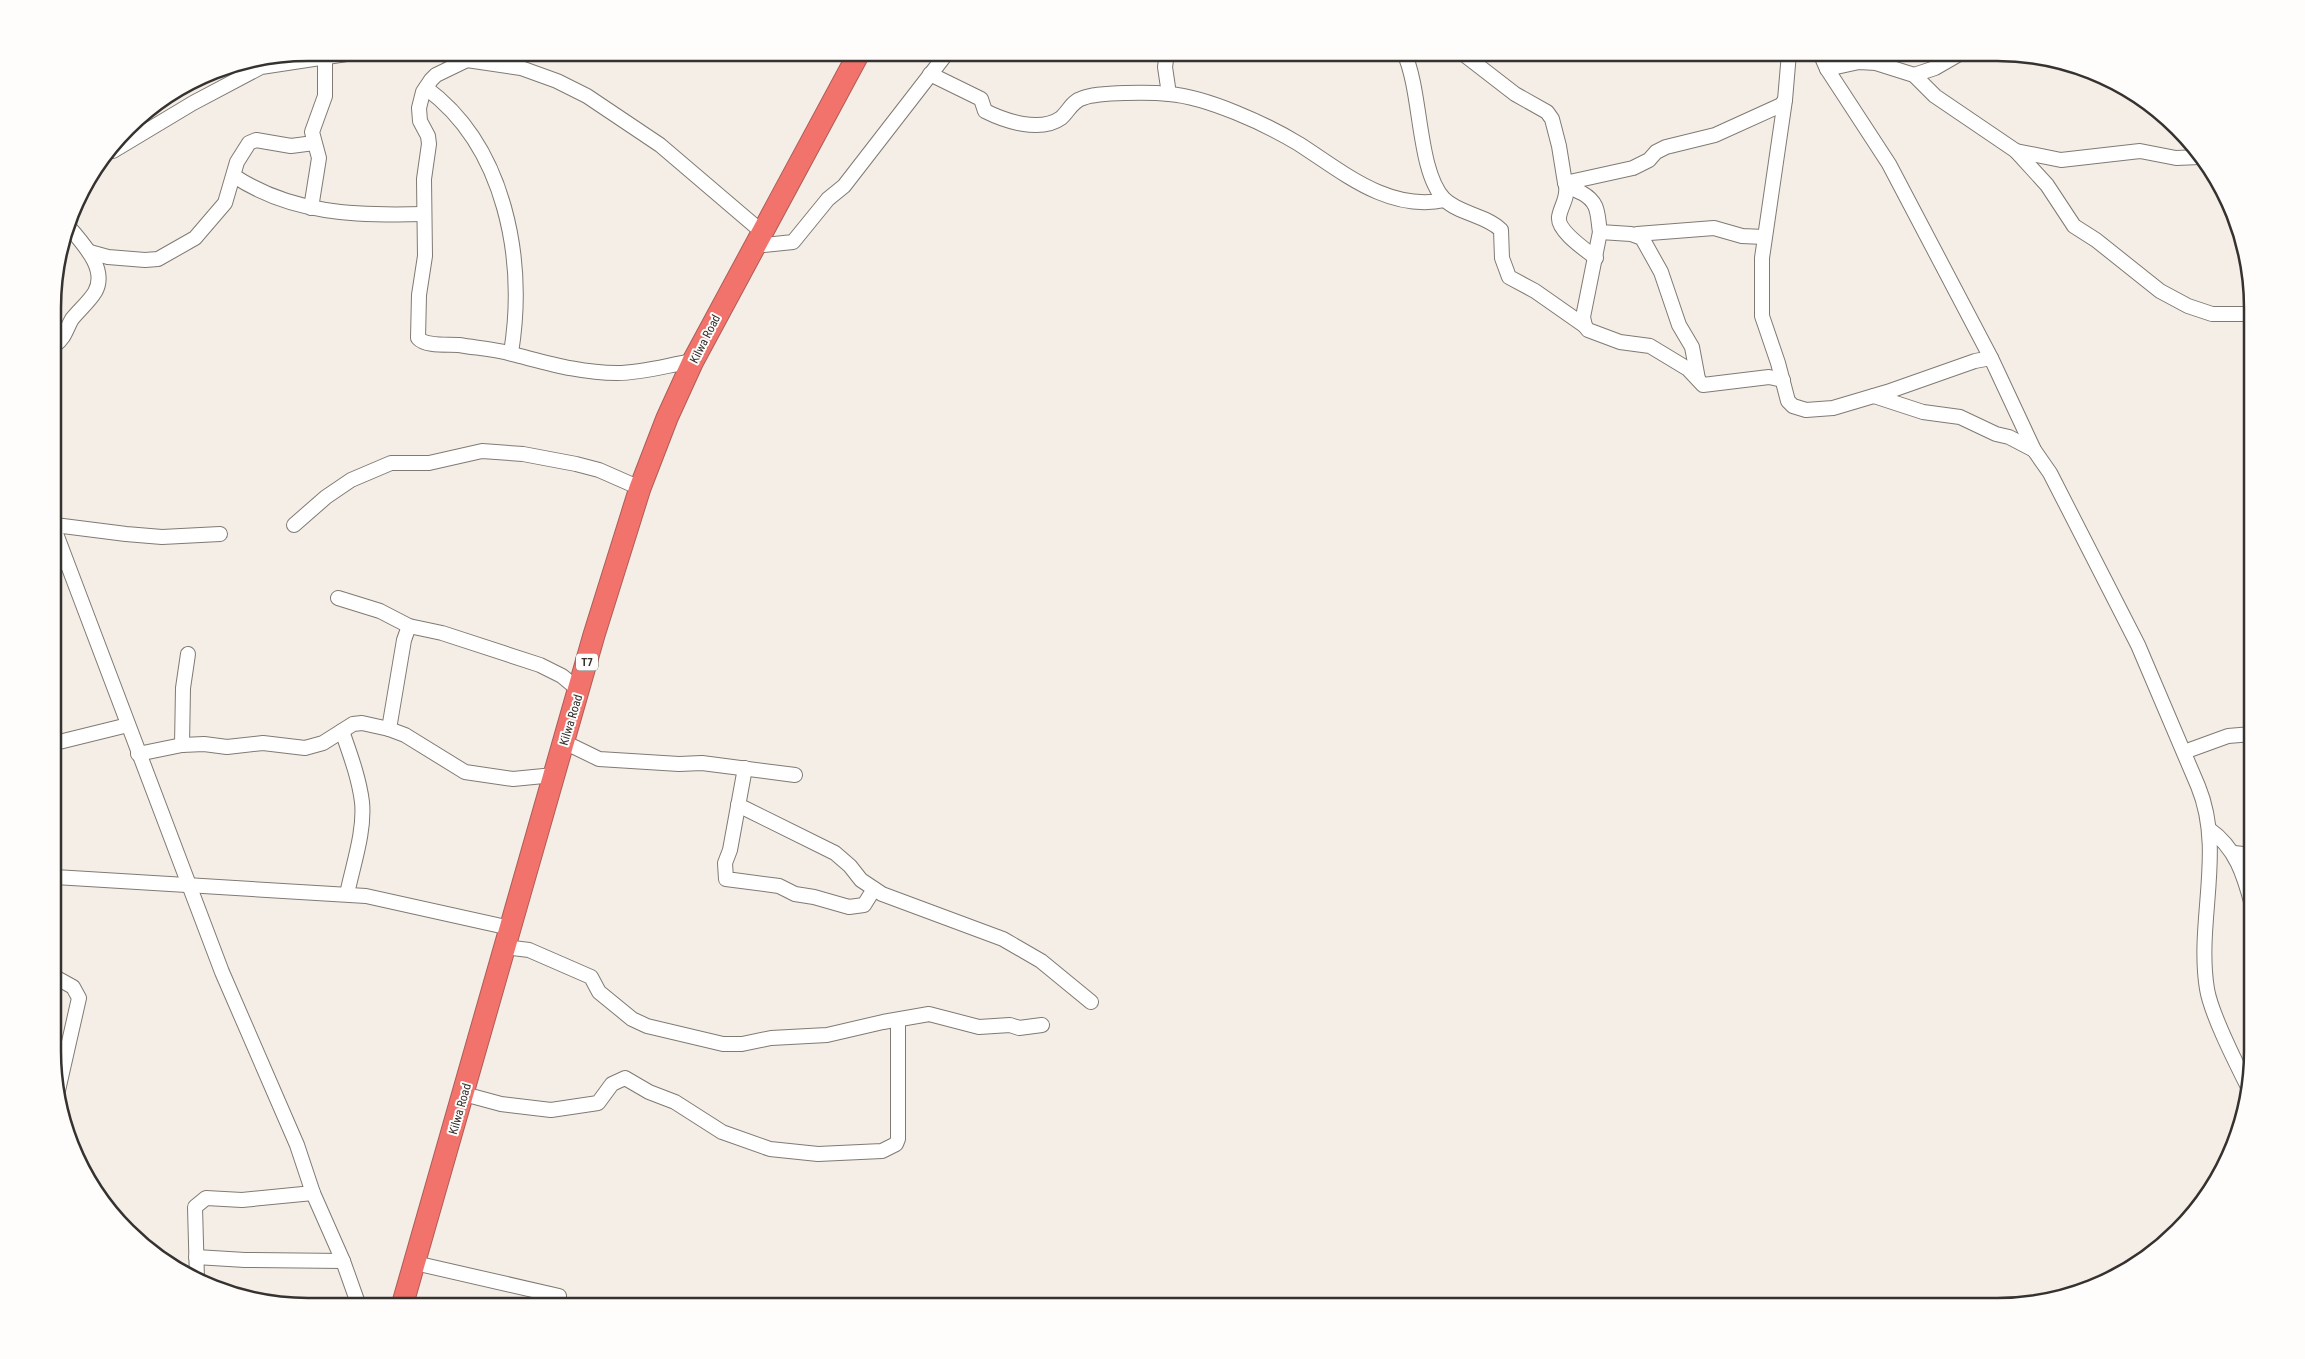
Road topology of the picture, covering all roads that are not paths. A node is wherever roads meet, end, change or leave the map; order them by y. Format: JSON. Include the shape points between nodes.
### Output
{"nodes":[{"id":1,"x":324,"y":61,"type":"edge"},
{"id":2,"x":464,"y":61,"type":"edge"},
{"id":3,"x":473,"y":61,"type":"edge"},
{"id":4,"x":854,"y":61,"type":"edge"},
{"id":5,"x":940,"y":61,"type":"edge"},
{"id":6,"x":1166,"y":61,"type":"edge"},
{"id":7,"x":1407,"y":61,"type":"edge"},
{"id":8,"x":1474,"y":61,"type":"edge"},
{"id":9,"x":1788,"y":61,"type":"edge"},
{"id":10,"x":1824,"y":61,"type":"edge"},
{"id":11,"x":1946,"y":61,"type":"edge"},
{"id":12,"x":288,"y":62,"type":"edge"},
{"id":13,"x":1827,"y":69,"type":"junction"},
{"id":14,"x":930,"y":74,"type":"junction"},
{"id":15,"x":1914,"y":75,"type":"junction"},
{"id":16,"x":426,"y":88,"type":"junction"},
{"id":17,"x":1169,"y":94,"type":"junction"},
{"id":18,"x":1785,"y":100,"type":"junction"},
{"id":19,"x":314,"y":143,"type":"junction"},
{"id":20,"x":123,"y":145,"type":"edge"},
{"id":21,"x":2016,"y":152,"type":"junction"},
{"id":22,"x":2192,"y":157,"type":"edge"},
{"id":23,"x":234,"y":176,"type":"junction"},
{"id":24,"x":1566,"y":184,"type":"junction"},
{"id":25,"x":1445,"y":200,"type":"junction"},
{"id":26,"x":311,"y":208,"type":"junction"},
{"id":27,"x":424,"y":214,"type":"junction"},
{"id":28,"x":73,"y":231,"type":"edge"},
{"id":29,"x":1600,"y":232,"type":"junction"},
{"id":30,"x":1637,"y":234,"type":"junction"},
{"id":31,"x":1764,"y":237,"type":"junction"},
{"id":32,"x":758,"y":239,"type":"junction"},
{"id":33,"x":90,"y":252,"type":"junction"},
{"id":34,"x":1596,"y":258,"type":"junction"},
{"id":35,"x":2244,"y":314,"type":"edge"},
{"id":36,"x":1585,"y":326,"type":"junction"},
{"id":37,"x":61,"y":339,"type":"edge"},
{"id":38,"x":511,"y":353,"type":"junction"},
{"id":39,"x":1991,"y":358,"type":"junction"},
{"id":40,"x":693,"y":361,"type":"junction"},
{"id":41,"x":1698,"y":378,"type":"junction"},
{"id":42,"x":1783,"y":380,"type":"junction"},
{"id":43,"x":1874,"y":396,"type":"junction"},
{"id":44,"x":2034,"y":450,"type":"junction"},
{"id":45,"x":640,"y":488,"type":"junction"},
{"id":46,"x":61,"y":526,"type":"edge"},
{"id":47,"x":294,"y":526,"type":"dead end"},
{"id":48,"x":220,"y":534,"type":"dead end"},
{"id":49,"x":61,"y":553,"type":"edge"},
{"id":50,"x":338,"y":598,"type":"dead end"},
{"id":51,"x":410,"y":626,"type":"junction"},
{"id":52,"x":188,"y":654,"type":"dead end"},
{"id":53,"x":580,"y":690,"type":"junction"},
{"id":54,"x":128,"y":725,"type":"junction"},
{"id":55,"x":390,"y":729,"type":"junction"},
{"id":56,"x":342,"y":731,"type":"junction"},
{"id":57,"x":2244,"y":735,"type":"edge"},
{"id":58,"x":61,"y":742,"type":"edge"},
{"id":59,"x":564,"y":742,"type":"junction"},
{"id":60,"x":182,"y":746,"type":"junction"},
{"id":61,"x":2184,"y":752,"type":"junction"},
{"id":62,"x":138,"y":754,"type":"junction"},
{"id":63,"x":745,"y":768,"type":"junction"},
{"id":64,"x":554,"y":775,"type":"junction"},
{"id":65,"x":795,"y":775,"type":"dead end"},
{"id":66,"x":738,"y":806,"type":"junction"},
{"id":67,"x":2209,"y":829,"type":"junction"},
{"id":68,"x":2234,"y":853,"type":"junction"},
{"id":69,"x":2244,"y":854,"type":"edge"},
{"id":70,"x":2244,"y":876,"type":"edge"},
{"id":71,"x":61,"y":877,"type":"edge"},
{"id":72,"x":190,"y":886,"type":"junction"},
{"id":73,"x":874,"y":888,"type":"junction"},
{"id":74,"x":348,"y":894,"type":"junction"},
{"id":75,"x":508,"y":938,"type":"junction"},
{"id":76,"x":61,"y":980,"type":"edge"},
{"id":77,"x":1091,"y":1002,"type":"dead end"},
{"id":78,"x":898,"y":1020,"type":"junction"},
{"id":79,"x":1042,"y":1025,"type":"dead end"},
{"id":80,"x":62,"y":1072,"type":"edge"},
{"id":81,"x":2242,"y":1075,"type":"edge"},
{"id":82,"x":464,"y":1094,"type":"junction"},
{"id":83,"x":313,"y":1193,"type":"junction"},
{"id":84,"x":196,"y":1257,"type":"junction"},
{"id":85,"x":343,"y":1261,"type":"junction"},
{"id":86,"x":415,"y":1264,"type":"junction"},
{"id":87,"x":197,"y":1271,"type":"edge"},
{"id":88,"x":559,"y":1296,"type":"dead end"},
{"id":89,"x":356,"y":1298,"type":"edge"},
{"id":90,"x":404,"y":1298,"type":"edge"}],
"edges":[{"from":1,"to":19,"type":"street","via":[[325,96],[312,132]]},
{"from":2,"to":16,"type":"street","via":[[436,75]]},
{"from":3,"to":32,"type":"street","via":[[521,68],[587,96],[660,145]]},
{"from":4,"to":32,"type":"highway","name":"Kilwa Road","number":"T7"},
{"from":5,"to":14,"type":"street"},
{"from":6,"to":17,"type":"street"},
{"from":7,"to":25,"type":"street","via":[[1424,146],[1435,184]]},
{"from":8,"to":24,"type":"street","via":[[1516,94],[1547,112],[1552,119]]},
{"from":9,"to":18,"type":"street"},
{"from":10,"to":13,"type":"street"},
{"from":11,"to":15,"type":"street"},
{"from":12,"to":20,"type":"street","via":[[261,67]]},
{"from":13,"to":15,"type":"street","via":[[1860,62],[1876,63]]},
{"from":13,"to":39,"type":"street","via":[[1889,164]]},
{"from":14,"to":17,"type":"street","via":[[981,99],[985,111],[998,118],[1034,125],[1059,120],[1080,98],[1093,95]]},
{"from":14,"to":32,"type":"street","via":[[844,186],[828,199],[793,242]]},
{"from":15,"to":21,"type":"street","via":[[1935,96]]},
{"from":16,"to":27,"type":"street","via":[[419,108],[420,121],[429,144]]},
{"from":16,"to":38,"type":"street","via":[[451,108],[467,129],[498,186],[515,272],[516,323]]},
{"from":17,"to":25,"type":"street","via":[[1200,100],[1278,133],[1365,188],[1380,194],[1415,203]]},
{"from":18,"to":24,"type":"street","via":[[1734,128],[1666,147],[1643,164]]},
{"from":18,"to":31,"type":"street"},
{"from":19,"to":23,"type":"street","via":[[291,146],[252,141],[238,162]]},
{"from":19,"to":26,"type":"street","via":[[319,158]]},
{"from":21,"to":22,"type":"street","via":[[2061,160],[2140,151],[2176,158]]},
{"from":21,"to":35,"type":"street","via":[[2047,185],[2074,226],[2160,291],[2212,314]]},
{"from":23,"to":26,"type":"street","via":[[256,191]]},
{"from":23,"to":33,"type":"street","via":[[225,203],[212,220],[195,238],[162,257],[145,260]]},
{"from":24,"to":29,"type":"street","via":[[1585,194],[1599,211]]},
{"from":24,"to":34,"type":"street","via":[[1567,198],[1559,217],[1561,226]]},
{"from":25,"to":36,"type":"street","via":[[1498,227],[1502,234],[1502,258],[1509,277]]},
{"from":26,"to":27,"type":"street","via":[[370,216]]},
{"from":27,"to":38,"type":"street","via":[[418,338],[423,342]]},
{"from":28,"to":33,"type":"street"},
{"from":29,"to":30,"type":"street"},
{"from":29,"to":34,"type":"street"},
{"from":30,"to":31,"type":"street","via":[[1714,228],[1742,236]]},
{"from":30,"to":41,"type":"street","via":[[1661,272],[1679,325],[1692,347]]},
{"from":31,"to":42,"type":"street","via":[[1762,316]]},
{"from":32,"to":40,"type":"highway","name":"Kilwa Road","number":"T7"},
{"from":33,"to":37,"type":"street","via":[[99,282]]},
{"from":34,"to":36,"type":"street","via":[[1583,317]]},
{"from":36,"to":41,"type":"street","via":[[1620,342],[1650,346]]},
{"from":38,"to":40,"type":"street","via":[[590,372],[655,370]]},
{"from":39,"to":43,"type":"street"},
{"from":39,"to":44,"type":"street"},
{"from":40,"to":45,"type":"highway","name":"Kilwa Road","number":"T7","via":[[666,418]]},
{"from":41,"to":42,"type":"street","via":[[1703,386],[1769,377]]},
{"from":42,"to":43,"type":"street","via":[[1788,401],[1792,406],[1806,410],[1833,408]]},
{"from":43,"to":44,"type":"street","via":[[1910,409],[1960,417]]},
{"from":44,"to":61,"type":"street","via":[[2050,473],[2138,645]]},
{"from":45,"to":47,"type":"street","via":[[576,464],[524,454],[482,451],[429,462],[391,463],[351,480]]},
{"from":45,"to":53,"type":"highway","name":"Kilwa Road","number":"T7"},
{"from":46,"to":48,"type":"street","via":[[162,536]]},
{"from":49,"to":54,"type":"street"},
{"from":50,"to":51,"type":"street","via":[[380,611]]},
{"from":51,"to":53,"type":"street","via":[[540,665]]},
{"from":51,"to":55,"type":"street","via":[[404,640]]},
{"from":52,"to":60,"type":"street","via":[[183,688]]},
{"from":53,"to":59,"type":"highway","name":"Kilwa Road","number":"T7"},
{"from":54,"to":58,"type":"street"},
{"from":54,"to":62,"type":"street"},
{"from":55,"to":56,"type":"street","via":[[362,723]]},
{"from":55,"to":64,"type":"street","via":[[465,772],[513,779]]},
{"from":56,"to":60,"type":"street","via":[[323,743],[305,748],[263,743],[227,747]]},
{"from":56,"to":74,"type":"street","via":[[362,803]]},
{"from":57,"to":61,"type":"street","via":[[2228,736]]},
{"from":59,"to":63,"type":"street","via":[[600,759]]},
{"from":59,"to":64,"type":"highway","name":"Kilwa Road","number":"T7"},
{"from":60,"to":62,"type":"street"},
{"from":61,"to":67,"type":"street","via":[[2204,801]]},
{"from":62,"to":72,"type":"street"},
{"from":63,"to":65,"type":"street"},
{"from":63,"to":66,"type":"street"},
{"from":64,"to":75,"type":"highway","name":"Kilwa Road","number":"T7"},
{"from":66,"to":73,"type":"street","via":[[835,853],[861,880]]},
{"from":66,"to":73,"type":"street","via":[[725,863],[724,873],[728,880],[763,883],[849,907],[864,904]]},
{"from":67,"to":68,"type":"street"},
{"from":67,"to":81,"type":"street","via":[[2207,990]]},
{"from":68,"to":69,"type":"street"},
{"from":68,"to":70,"type":"street"},
{"from":71,"to":72,"type":"street"},
{"from":72,"to":74,"type":"street"},
{"from":72,"to":83,"type":"street","via":[[222,972],[297,1145]]},
{"from":73,"to":77,"type":"street","via":[[905,904],[1003,939],[1041,961]]},
{"from":74,"to":75,"type":"street","via":[[402,902]]},
{"from":75,"to":78,"type":"street","via":[[591,977],[599,992],[632,1019],[647,1026],[723,1044],[827,1035]]},
{"from":75,"to":82,"type":"highway","name":"Kilwa Road","number":"T7"},
{"from":76,"to":80,"type":"street","via":[[73,986],[79,998]]},
{"from":78,"to":79,"type":"street","via":[[929,1014],[979,1027]]},
{"from":78,"to":82,"type":"street","via":[[898,1139],[896,1144],[882,1151],[818,1154],[770,1149],[722,1132],[675,1102],[625,1078],[612,1084],[598,1103],[551,1110],[501,1104]]},
{"from":82,"to":86,"type":"highway","name":"Kilwa Road","number":"T7"},
{"from":83,"to":84,"type":"street","via":[[242,1200],[206,1198],[195,1207]]},
{"from":83,"to":85,"type":"street"},
{"from":84,"to":85,"type":"street"},
{"from":84,"to":87,"type":"street"},
{"from":85,"to":89,"type":"street"},
{"from":86,"to":88,"type":"street"},
{"from":86,"to":90,"type":"highway","name":"Kilwa Road","number":"T7"}]}
